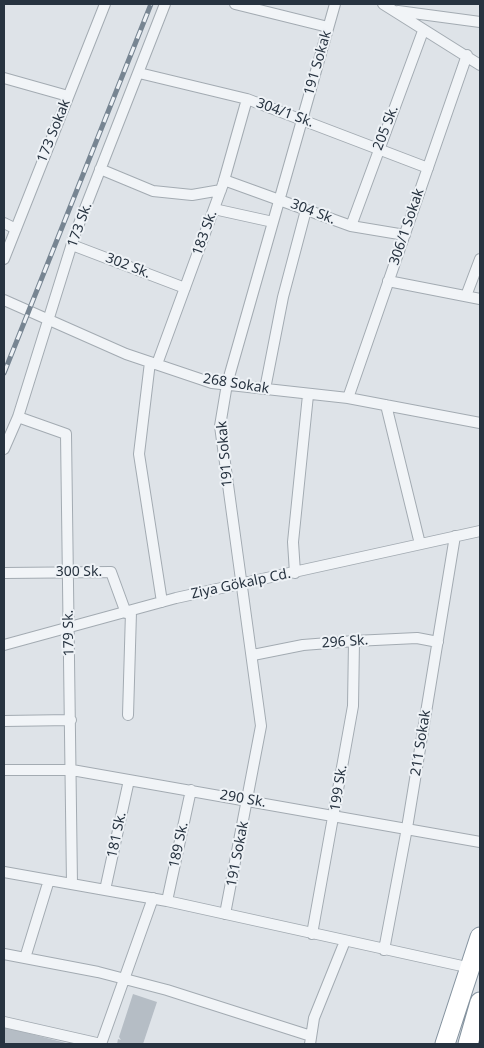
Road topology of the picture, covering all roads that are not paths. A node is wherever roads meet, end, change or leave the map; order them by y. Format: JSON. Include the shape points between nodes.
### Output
{"nodes":[{"id":1,"x":105,"y":4,"type":"edge"},
{"id":2,"x":165,"y":4,"type":"edge"},
{"id":3,"x":235,"y":4,"type":"edge"},
{"id":4,"x":334,"y":4,"type":"edge"},
{"id":5,"x":383,"y":4,"type":"edge"},
{"id":6,"x":394,"y":11,"type":"junction"},
{"id":7,"x":480,"y":22,"type":"edge"},
{"id":8,"x":328,"y":27,"type":"junction"},
{"id":9,"x":423,"y":31,"type":"junction"},
{"id":10,"x":467,"y":55,"type":"junction"},
{"id":11,"x":480,"y":65,"type":"edge"},
{"id":12,"x":138,"y":73,"type":"junction"},
{"id":13,"x":4,"y":78,"type":"edge"},
{"id":14,"x":68,"y":96,"type":"junction"},
{"id":15,"x":247,"y":99,"type":"junction"},
{"id":16,"x":302,"y":119,"type":"junction"},
{"id":17,"x":378,"y":148,"type":"junction"},
{"id":18,"x":428,"y":168,"type":"junction"},
{"id":19,"x":100,"y":170,"type":"junction"},
{"id":20,"x":222,"y":185,"type":"junction"},
{"id":21,"x":278,"y":198,"type":"junction"},
{"id":22,"x":214,"y":209,"type":"junction"},
{"id":23,"x":306,"y":210,"type":"junction"},
{"id":24,"x":273,"y":222,"type":"junction"},
{"id":25,"x":4,"y":223,"type":"edge"},
{"id":26,"x":351,"y":226,"type":"junction"},
{"id":27,"x":16,"y":229,"type":"junction"},
{"id":28,"x":405,"y":235,"type":"junction"},
{"id":29,"x":72,"y":245,"type":"junction"},
{"id":30,"x":4,"y":259,"type":"edge"},
{"id":31,"x":480,"y":259,"type":"edge"},
{"id":32,"x":388,"y":281,"type":"junction"},
{"id":33,"x":185,"y":288,"type":"junction"},
{"id":34,"x":466,"y":296,"type":"junction"},
{"id":35,"x":480,"y":299,"type":"edge"},
{"id":36,"x":4,"y":300,"type":"edge"},
{"id":37,"x":49,"y":320,"type":"junction"},
{"id":38,"x":153,"y":363,"type":"junction"},
{"id":39,"x":227,"y":384,"type":"junction"},
{"id":40,"x":265,"y":389,"type":"junction"},
{"id":41,"x":308,"y":394,"type":"junction"},
{"id":42,"x":348,"y":398,"type":"junction"},
{"id":43,"x":386,"y":405,"type":"junction"},
{"id":44,"x":18,"y":417,"type":"junction"},
{"id":45,"x":480,"y":423,"type":"edge"},
{"id":46,"x":4,"y":450,"type":"edge"},
{"id":47,"x":480,"y":531,"type":"edge"},
{"id":48,"x":455,"y":536,"type":"junction"},
{"id":49,"x":420,"y":544,"type":"junction"},
{"id":50,"x":69,"y":572,"type":"junction"},
{"id":51,"x":295,"y":572,"type":"junction"},
{"id":52,"x":4,"y":573,"type":"edge"},
{"id":53,"x":241,"y":585,"type":"junction"},
{"id":54,"x":162,"y":602,"type":"junction"},
{"id":55,"x":128,"y":612,"type":"junction"},
{"id":56,"x":69,"y":627,"type":"junction"},
{"id":57,"x":354,"y":641,"type":"junction"},
{"id":58,"x":438,"y":642,"type":"junction"},
{"id":59,"x":4,"y":645,"type":"edge"},
{"id":60,"x":253,"y":655,"type":"junction"},
{"id":61,"x":128,"y":715,"type":"dead end"},
{"id":62,"x":71,"y":720,"type":"junction"},
{"id":63,"x":4,"y":721,"type":"edge"},
{"id":64,"x":4,"y":770,"type":"edge"},
{"id":65,"x":72,"y":770,"type":"junction"},
{"id":66,"x":129,"y":780,"type":"junction"},
{"id":67,"x":191,"y":790,"type":"junction"},
{"id":68,"x":249,"y":800,"type":"junction"},
{"id":69,"x":335,"y":815,"type":"junction"},
{"id":70,"x":408,"y":828,"type":"junction"},
{"id":71,"x":480,"y":842,"type":"edge"},
{"id":72,"x":5,"y":872,"type":"edge"},
{"id":73,"x":49,"y":880,"type":"junction"},
{"id":74,"x":4,"y":884,"type":"edge"},
{"id":75,"x":72,"y":884,"type":"junction"},
{"id":76,"x":105,"y":890,"type":"junction"},
{"id":77,"x":153,"y":898,"type":"junction"},
{"id":78,"x":167,"y":901,"type":"junction"},
{"id":79,"x":225,"y":914,"type":"junction"},
{"id":80,"x":312,"y":934,"type":"junction"},
{"id":81,"x":480,"y":938,"type":"edge"},
{"id":82,"x":345,"y":941,"type":"junction"},
{"id":83,"x":384,"y":950,"type":"junction"},
{"id":84,"x":4,"y":954,"type":"edge"},
{"id":85,"x":25,"y":958,"type":"junction"},
{"id":86,"x":471,"y":968,"type":"junction"},
{"id":87,"x":124,"y":979,"type":"junction"},
{"id":88,"x":480,"y":1002,"type":"edge"},
{"id":89,"x":4,"y":1022,"type":"edge"},
{"id":90,"x":311,"y":1040,"type":"edge"},
{"id":91,"x":101,"y":1044,"type":"edge"},
{"id":92,"x":445,"y":1044,"type":"edge"},
{"id":93,"x":468,"y":1044,"type":"edge"}],
"edges":[{"from":1,"to":14,"type":"street","name":"173 Sokak"},
{"from":2,"to":12,"type":"street","name":"173 Sk."},
{"from":3,"to":8,"type":"street"},
{"from":4,"to":8,"type":"street","name":"191 Sokak"},
{"from":5,"to":6,"type":"street"},
{"from":6,"to":7,"type":"street"},
{"from":6,"to":9,"type":"street"},
{"from":8,"to":16,"type":"street","name":"191 Sokak"},
{"from":9,"to":10,"type":"street"},
{"from":9,"to":17,"type":"street","name":"205 Sk."},
{"from":10,"to":11,"type":"street"},
{"from":10,"to":18,"type":"street","name":"306/1 Sokak"},
{"from":12,"to":15,"type":"street","name":"304/1 Sk."},
{"from":12,"to":19,"type":"street","name":"173 Sk."},
{"from":13,"to":14,"type":"street"},
{"from":14,"to":27,"type":"street","name":"173 Sokak"},
{"from":15,"to":16,"type":"street","name":"304/1 Sk."},
{"from":15,"to":20,"type":"street","name":"183 Sk."},
{"from":16,"to":17,"type":"street","name":"304/1 Sk."},
{"from":16,"to":21,"type":"street","name":"191 Sokak"},
{"from":17,"to":18,"type":"street","name":"304/1 Sk."},
{"from":17,"to":26,"type":"street","name":"205 Sk."},
{"from":18,"to":28,"type":"street","name":"306/1 Sokak"},
{"from":19,"to":20,"type":"street","name":"304 Sk.","via":[[153,191],[192,195]]},
{"from":19,"to":29,"type":"street","name":"173 Sk."},
{"from":20,"to":21,"type":"street","name":"304 Sk."},
{"from":20,"to":22,"type":"street","name":"183 Sk."},
{"from":21,"to":23,"type":"street","name":"304 Sk."},
{"from":21,"to":24,"type":"street","name":"191 Sokak"},
{"from":22,"to":24,"type":"street"},
{"from":22,"to":33,"type":"street","name":"183 Sk."},
{"from":23,"to":26,"type":"street","name":"304 Sk."},
{"from":23,"to":40,"type":"street","via":[[283,297]]},
{"from":24,"to":39,"type":"street","name":"191 Sokak"},
{"from":25,"to":27,"type":"street"},
{"from":26,"to":28,"type":"street","name":"304 Sk."},
{"from":27,"to":30,"type":"street","name":"173 Sokak"},
{"from":28,"to":32,"type":"street","name":"306/1 Sokak"},
{"from":29,"to":33,"type":"street","name":"302 Sk."},
{"from":29,"to":37,"type":"street","name":"173 Sk."},
{"from":31,"to":34,"type":"street"},
{"from":32,"to":34,"type":"street"},
{"from":32,"to":42,"type":"street","name":"306/1 Sokak"},
{"from":33,"to":38,"type":"street","name":"183 Sk."},
{"from":34,"to":35,"type":"street"},
{"from":36,"to":37,"type":"street","name":"268 Sokak"},
{"from":37,"to":38,"type":"street","name":"268 Sokak"},
{"from":37,"to":44,"type":"street","name":"173 Sk."},
{"from":38,"to":39,"type":"street","name":"268 Sokak"},
{"from":38,"to":54,"type":"street","name":"183 Sk.","via":[[139,454]]},
{"from":39,"to":40,"type":"street","name":"268 Sokak"},
{"from":39,"to":53,"type":"street","name":"191 Sokak","via":[[220,426]]},
{"from":40,"to":41,"type":"street","name":"268 Sokak"},
{"from":41,"to":42,"type":"street","name":"268 Sokak"},
{"from":41,"to":51,"type":"street","via":[[293,542]]},
{"from":42,"to":43,"type":"street","name":"268 Sokak"},
{"from":43,"to":45,"type":"street","name":"268 Sokak"},
{"from":43,"to":49,"type":"street"},
{"from":44,"to":46,"type":"street","name":"173 Sk."},
{"from":44,"to":50,"type":"street","name":"179 Sk.","via":[[66,434]]},
{"from":47,"to":48,"type":"street","name":"Ziya Gökalp Cd."},
{"from":48,"to":49,"type":"street","name":"Ziya Gökalp Cd."},
{"from":48,"to":58,"type":"street","name":"211 Sokak"},
{"from":49,"to":51,"type":"street","name":"Ziya Gökalp Cd."},
{"from":50,"to":52,"type":"street","name":"300 Sk."},
{"from":50,"to":55,"type":"street","name":"300 Sk.","via":[[111,572]]},
{"from":50,"to":56,"type":"street","name":"179 Sk."},
{"from":51,"to":53,"type":"street","name":"Ziya Gökalp Cd."},
{"from":53,"to":54,"type":"street","name":"Ziya Gökalp Cd."},
{"from":53,"to":60,"type":"street","name":"191 Sokak"},
{"from":54,"to":55,"type":"street","name":"Ziya Gökalp Cd."},
{"from":55,"to":56,"type":"street","name":"Ziya Gökalp Cd."},
{"from":55,"to":61,"type":"street","name":"300 Sk."},
{"from":56,"to":59,"type":"street","name":"Ziya Gökalp Cd."},
{"from":56,"to":62,"type":"street","name":"179 Sk."},
{"from":57,"to":58,"type":"street","name":"296 Sk.","via":[[417,638]]},
{"from":57,"to":60,"type":"street","name":"296 Sk.","via":[[303,645]]},
{"from":57,"to":69,"type":"street","name":"199 Sk.","via":[[353,706]]},
{"from":58,"to":70,"type":"street","name":"211 Sokak"},
{"from":60,"to":68,"type":"street","name":"191 Sokak","via":[[262,726]]},
{"from":62,"to":63,"type":"street"},
{"from":62,"to":65,"type":"street","name":"179 Sk."},
{"from":64,"to":65,"type":"street","name":"290 Sk."},
{"from":65,"to":66,"type":"street","name":"290 Sk."},
{"from":65,"to":75,"type":"street","name":"179 Sk."},
{"from":66,"to":67,"type":"street","name":"290 Sk."},
{"from":66,"to":76,"type":"street","name":"181 Sk."},
{"from":67,"to":68,"type":"street","name":"290 Sk."},
{"from":67,"to":78,"type":"street","name":"189 Sk."},
{"from":68,"to":69,"type":"street","name":"290 Sk."},
{"from":68,"to":79,"type":"street","name":"191 Sokak"},
{"from":69,"to":70,"type":"street","name":"290 Sk."},
{"from":69,"to":80,"type":"street","name":"199 Sk."},
{"from":70,"to":71,"type":"street","name":"290 Sk."},
{"from":70,"to":83,"type":"street","name":"211 Sokak"},
{"from":72,"to":73,"type":"street"},
{"from":72,"to":74,"type":"street"},
{"from":73,"to":75,"type":"street"},
{"from":73,"to":85,"type":"street"},
{"from":75,"to":76,"type":"street"},
{"from":76,"to":77,"type":"street"},
{"from":77,"to":78,"type":"street"},
{"from":77,"to":87,"type":"street"},
{"from":78,"to":79,"type":"street"},
{"from":79,"to":80,"type":"street"},
{"from":80,"to":82,"type":"street"},
{"from":81,"to":86,"type":"highway"},
{"from":82,"to":83,"type":"street"},
{"from":82,"to":90,"type":"street","via":[[314,1018]]},
{"from":83,"to":86,"type":"street"},
{"from":84,"to":85,"type":"street"},
{"from":85,"to":87,"type":"street"},
{"from":86,"to":92,"type":"highway"},
{"from":87,"to":90,"type":"street"},
{"from":87,"to":91,"type":"street"},
{"from":88,"to":93,"type":"highway"},
{"from":89,"to":91,"type":"street"}]}
